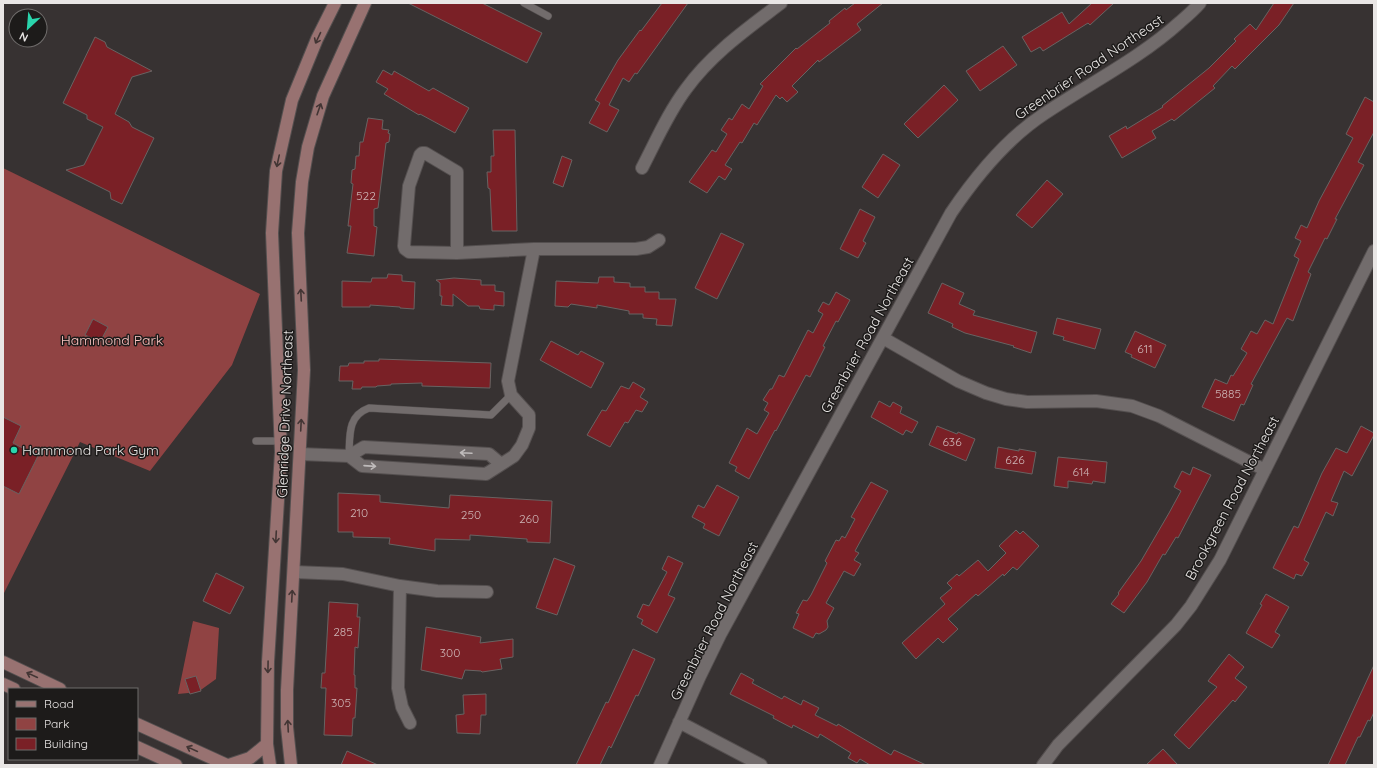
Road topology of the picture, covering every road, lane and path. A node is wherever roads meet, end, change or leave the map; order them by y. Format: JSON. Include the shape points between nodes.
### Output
{"nodes":[{"id":1,"x":335,"y":3,"type":"edge"},
{"id":2,"x":365,"y":3,"type":"edge"},
{"id":3,"x":524,"y":3,"type":"edge"},
{"id":4,"x":780,"y":3,"type":"edge"},
{"id":5,"x":1200,"y":3,"type":"edge"},
{"id":6,"x":548,"y":16,"type":"dead end"},
{"id":7,"x":642,"y":168,"type":"dead end"},
{"id":8,"x":659,"y":240,"type":"dead end"},
{"id":9,"x":534,"y":249,"type":"junction"},
{"id":10,"x":1374,"y":251,"type":"edge"},
{"id":11,"x":456,"y":253,"type":"junction"},
{"id":12,"x":883,"y":338,"type":"junction"},
{"id":13,"x":511,"y":395,"type":"junction"},
{"id":14,"x":256,"y":441,"type":"dead end"},
{"id":15,"x":280,"y":441,"type":"junction"},
{"id":16,"x":300,"y":454,"type":"junction"},
{"id":17,"x":349,"y":456,"type":"junction"},
{"id":18,"x":501,"y":464,"type":"junction"},
{"id":19,"x":1265,"y":470,"type":"junction"},
{"id":20,"x":294,"y":572,"type":"junction"},
{"id":21,"x":400,"y":586,"type":"junction"},
{"id":22,"x":486,"y":592,"type":"dead end"},
{"id":23,"x":3,"y":662,"type":"edge"},
{"id":24,"x":58,"y":688,"type":"edge"},
{"id":25,"x":679,"y":722,"type":"junction"},
{"id":26,"x":410,"y":723,"type":"dead end"},
{"id":27,"x":138,"y":724,"type":"edge"},
{"id":28,"x":267,"y":744,"type":"junction"},
{"id":29,"x":138,"y":747,"type":"edge"},
{"id":30,"x":176,"y":765,"type":"edge"},
{"id":31,"x":228,"y":765,"type":"edge"},
{"id":32,"x":270,"y":765,"type":"edge"},
{"id":33,"x":291,"y":765,"type":"edge"},
{"id":34,"x":660,"y":765,"type":"edge"},
{"id":35,"x":761,"y":765,"type":"edge"},
{"id":36,"x":1043,"y":765,"type":"edge"}],
"edges":[{"from":1,"to":15,"type":"main road","name":"Glenridge Drive Northeast","one_way":true,"via":[[292,100],[276,171],[272,240]]},
{"from":16,"to":2,"type":"main road","name":"Glenridge Drive Northeast","one_way":true,"via":[[304,370],[298,233],[303,176],[308,147],[323,96]]},
{"from":3,"to":6,"type":"lane"},
{"from":4,"to":7,"type":"street","via":[[730,41],[704,66],[672,110]]},
{"from":5,"to":12,"type":"street","name":"Greenbrier Road Northeast","via":[[1164,37],[1043,114],[1016,135],[992,159],[951,213]]},
{"from":8,"to":9,"type":"street","via":[[648,247],[636,249]]},
{"from":9,"to":11,"type":"street"},
{"from":9,"to":13,"type":"street","via":[[508,381]]},
{"from":10,"to":19,"type":"street","name":"Brookgreen Road Northeast"},
{"from":11,"to":11,"type":"street","via":[[405,250],[409,186],[422,153],[457,172]]},
{"from":12,"to":19,"type":"street","via":[[958,381],[986,393],[1027,402],[1096,401],[1132,406],[1159,416]]},
{"from":12,"to":25,"type":"street","name":"Greenbrier Road Northeast","via":[[720,635]]},
{"from":13,"to":17,"type":"lane","via":[[491,415],[369,408],[361,411],[351,426]]},
{"from":13,"to":18,"type":"street","via":[[529,415],[528,428],[522,445],[514,456]]},
{"from":14,"to":15,"type":"lane"},
{"from":15,"to":28,"type":"main road","name":"Glenridge Drive Northeast","one_way":true,"via":[[268,662]]},
{"from":16,"to":17,"type":"street"},
{"from":16,"to":20,"type":"main road","name":"Glenridge Drive Northeast"},
{"from":18,"to":17,"type":"street","one_way":true,"via":[[489,454],[364,447]]},
{"from":17,"to":18,"type":"street","one_way":true,"via":[[362,466],[486,474]]},
{"from":19,"to":36,"type":"street","name":"Brookgreen Road Northeast","via":[[1220,560],[1191,606],[1176,625],[1058,745]]},
{"from":20,"to":21,"type":"street","via":[[344,574]]},
{"from":33,"to":20,"type":"main road","name":"Glenridge Drive Northeast","one_way":true,"via":[[287,690]]},
{"from":21,"to":22,"type":"street","via":[[437,591]]},
{"from":21,"to":26,"type":"street","via":[[398,688],[402,707]]},
{"from":24,"to":23,"type":"main road","one_way":true},
{"from":25,"to":34,"type":"street","name":"Greenbrier Road Northeast"},
{"from":25,"to":35,"type":"street"},
{"from":31,"to":27,"type":"main road","one_way":true},
{"from":28,"to":31,"type":"main road","via":[[250,758]]},
{"from":28,"to":32,"type":"main road","name":"Glenridge Drive Northeast"},
{"from":29,"to":30,"type":"main road"}]}
